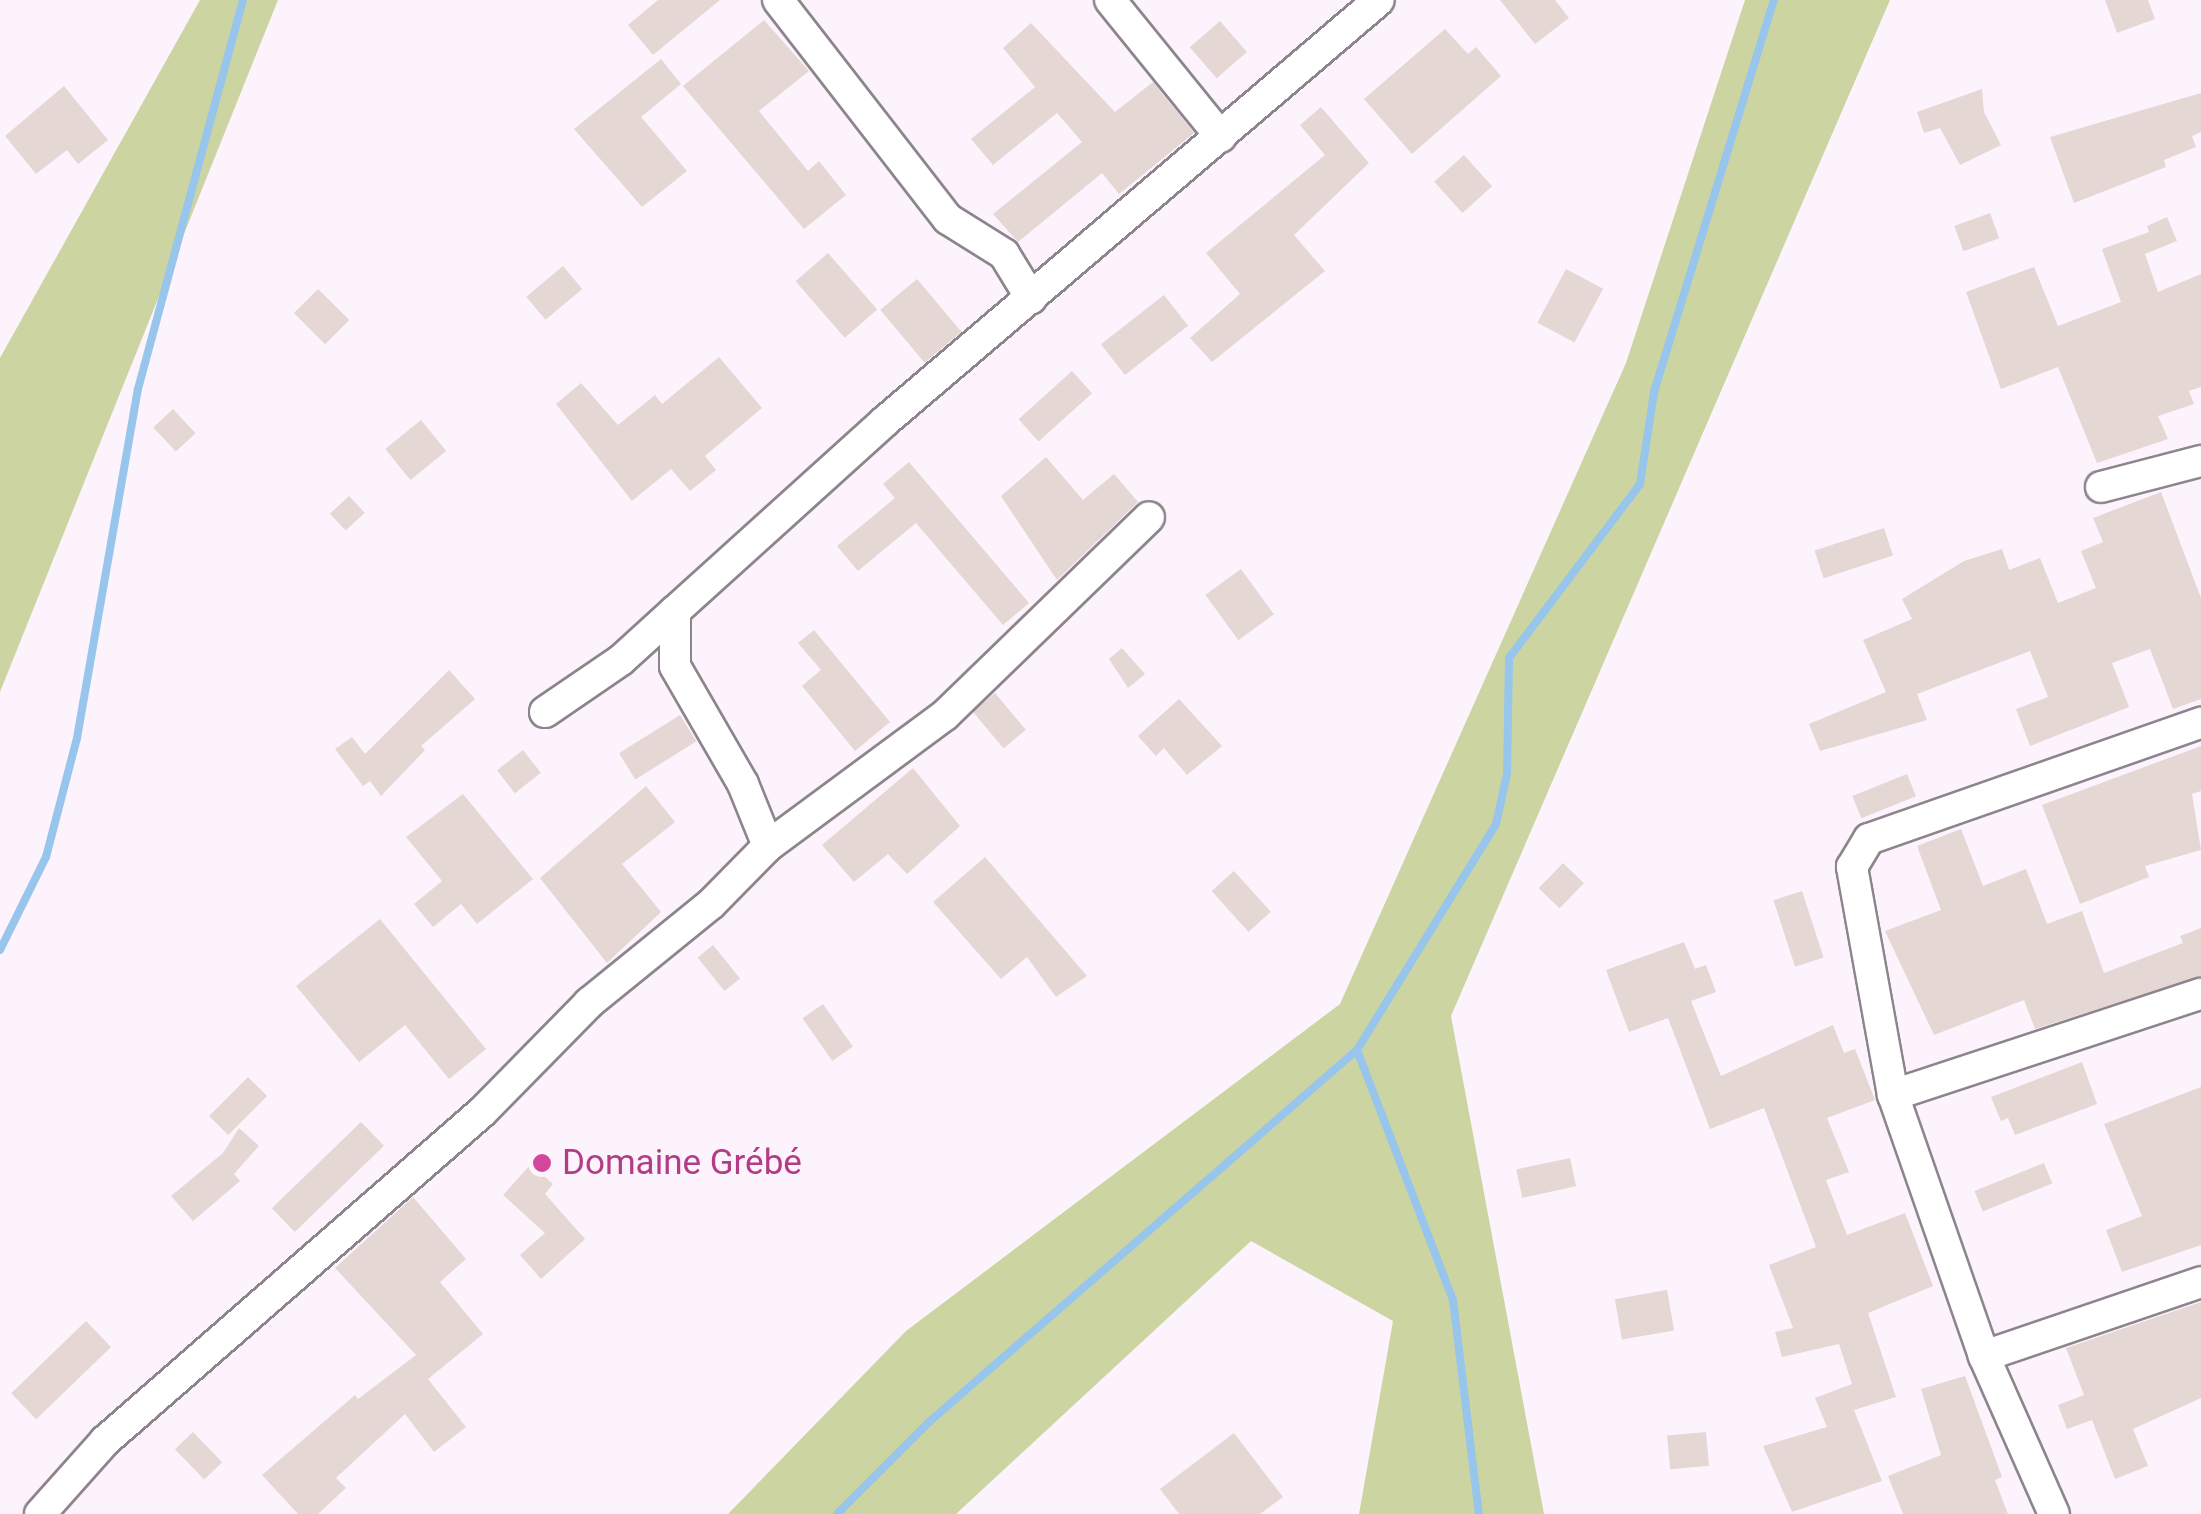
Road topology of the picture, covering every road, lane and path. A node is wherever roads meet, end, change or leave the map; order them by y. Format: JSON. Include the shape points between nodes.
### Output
{"nodes":[{"id":1,"x":778,"y":0,"type":"edge"},
{"id":2,"x":1110,"y":0,"type":"edge"},
{"id":3,"x":1379,"y":0,"type":"edge"},
{"id":4,"x":1221,"y":137,"type":"junction"},
{"id":5,"x":1031,"y":298,"type":"junction"},
{"id":6,"x":2201,"y":461,"type":"edge"},
{"id":7,"x":2102,"y":487,"type":"dead end"},
{"id":8,"x":1149,"y":517,"type":"dead end"},
{"id":9,"x":675,"y":611,"type":"junction"},
{"id":10,"x":545,"y":712,"type":"dead end"},
{"id":11,"x":2201,"y":723,"type":"edge"},
{"id":12,"x":768,"y":846,"type":"junction"},
{"id":13,"x":2201,"y":994,"type":"edge"},
{"id":14,"x":1893,"y":1095,"type":"junction"},
{"id":15,"x":2201,"y":1282,"type":"edge"},
{"id":16,"x":1984,"y":1356,"type":"junction"},
{"id":17,"x":40,"y":1514,"type":"edge"},
{"id":18,"x":2054,"y":1514,"type":"edge"}],
"edges":[{"from":1,"to":5,"type":"street","via":[[938,207],[1004,254]]},
{"from":2,"to":4,"type":"street"},
{"from":3,"to":4,"type":"street"},
{"from":4,"to":5,"type":"street"},
{"from":5,"to":9,"type":"street"},
{"from":6,"to":7,"type":"street"},
{"from":8,"to":12,"type":"street","via":[[946,715]]},
{"from":9,"to":10,"type":"street","via":[[622,660]]},
{"from":9,"to":12,"type":"street","via":[[675,666],[743,784]]},
{"from":11,"to":14,"type":"street","via":[[1869,839],[1858,851],[1852,867]]},
{"from":12,"to":17,"type":"street","via":[[711,904],[589,1003],[482,1112],[134,1414]]},
{"from":13,"to":14,"type":"street"},
{"from":14,"to":16,"type":"street"},
{"from":15,"to":16,"type":"street"},
{"from":16,"to":18,"type":"street"}]}
